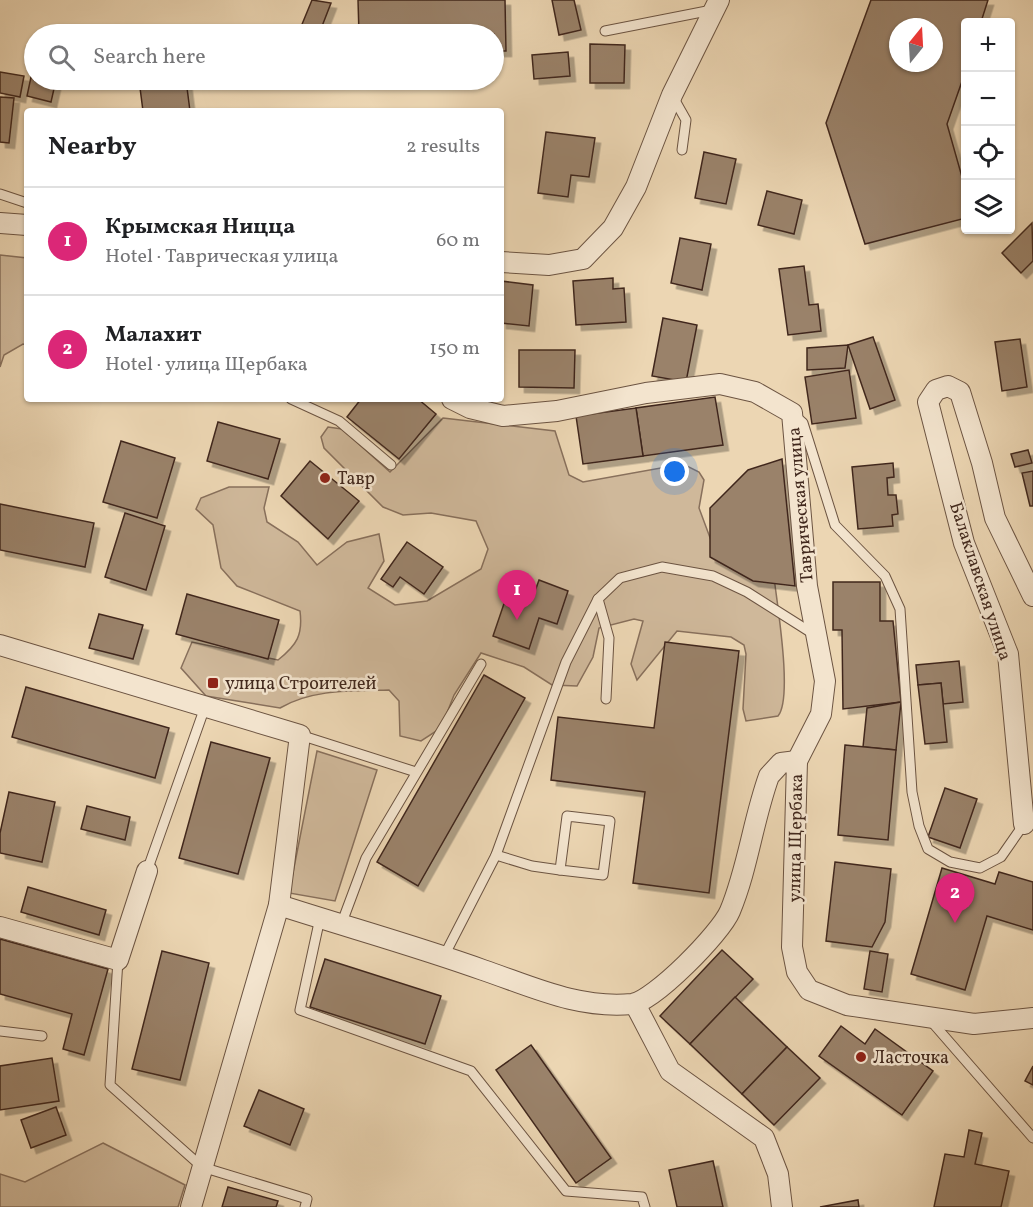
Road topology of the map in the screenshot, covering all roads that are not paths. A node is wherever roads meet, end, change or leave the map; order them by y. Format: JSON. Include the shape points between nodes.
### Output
{"nodes":[{"id":1,"x":715,"y":5,"type":"edge"},
{"id":2,"x":604,"y":31,"type":"dead end"},
{"id":3,"x":672,"y":95,"type":"junction"},
{"id":4,"x":682,"y":150,"type":"dead end"},
{"id":5,"x":0,"y":194,"type":"edge"},
{"id":6,"x":24,"y":202,"type":"edge"},
{"id":7,"x":0,"y":223,"type":"edge"},
{"id":8,"x":24,"y":225,"type":"edge"},
{"id":9,"x":504,"y":262,"type":"edge"},
{"id":10,"x":298,"y":402,"type":"edge"},
{"id":11,"x":458,"y":402,"type":"edge"},
{"id":12,"x":792,"y":413,"type":"junction"},
{"id":13,"x":391,"y":465,"type":"dead end"},
{"id":14,"x":1033,"y":597,"type":"edge"},
{"id":15,"x":598,"y":599,"type":"junction"},
{"id":16,"x":817,"y":636,"type":"junction"},
{"id":17,"x":0,"y":645,"type":"edge"},
{"id":18,"x":481,"y":664,"type":"dead end"},
{"id":19,"x":606,"y":699,"type":"dead end"},
{"id":20,"x":205,"y":707,"type":"junction"},
{"id":21,"x":300,"y":735,"type":"junction"},
{"id":22,"x":797,"y":761,"type":"junction"},
{"id":23,"x":416,"y":772,"type":"junction"},
{"id":24,"x":1024,"y":824,"type":"joint"},
{"id":25,"x":496,"y":855,"type":"junction"},
{"id":26,"x":560,"y":870,"type":"junction"},
{"id":27,"x":147,"y":871,"type":"joint"},
{"id":28,"x":279,"y":905,"type":"junction"},
{"id":29,"x":320,"y":918,"type":"junction"},
{"id":30,"x":341,"y":925,"type":"junction"},
{"id":31,"x":0,"y":927,"type":"edge"},
{"id":32,"x":443,"y":958,"type":"junction"},
{"id":33,"x":118,"y":960,"type":"junction"},
{"id":34,"x":636,"y":1004,"type":"junction"},
{"id":35,"x":1033,"y":1018,"type":"edge"},
{"id":36,"x":930,"y":1019,"type":"junction"},
{"id":37,"x":0,"y":1031,"type":"edge"},
{"id":38,"x":42,"y":1036,"type":"dead end"},
{"id":39,"x":1033,"y":1138,"type":"edge"},
{"id":40,"x":202,"y":1167,"type":"junction"},
{"id":41,"x":191,"y":1207,"type":"edge"},
{"id":42,"x":305,"y":1207,"type":"edge"},
{"id":43,"x":645,"y":1207,"type":"edge"},
{"id":44,"x":783,"y":1207,"type":"edge"}],
"edges":[{"from":1,"to":2,"type":"lane"},
{"from":1,"to":3,"type":"street"},
{"from":3,"to":4,"type":"lane","via":[[687,120]]},
{"from":3,"to":9,"type":"street","via":[[636,187],[613,228],[583,259],[549,265]]},
{"from":5,"to":6,"type":"lane"},
{"from":7,"to":8,"type":"street"},
{"from":10,"to":13,"type":"lane","via":[[339,421]]},
{"from":11,"to":12,"type":"street","name":"Таврическая улица","via":[[503,416],[720,384],[756,392]]},
{"from":12,"to":16,"type":"street","name":"Таврическая улица","via":[[807,586]]},
{"from":12,"to":24,"type":"lane","name":"Балаклавская улица","via":[[803,423],[835,525],[885,576],[900,609],[912,792],[928,849],[950,862],[980,868],[1001,857]]},
{"from":14,"to":24,"type":"street","name":"Балаклавская улица","via":[[995,518],[960,392],[948,386],[936,390],[928,402],[964,543],[1008,654]]},
{"from":15,"to":16,"type":"lane","via":[[620,578],[662,567],[713,576],[747,592]]},
{"from":15,"to":19,"type":"lane","via":[[609,638]]},
{"from":15,"to":25,"type":"lane","via":[[566,662]]},
{"from":16,"to":22,"type":"street","name":"Таврическая улица","via":[[825,681],[821,714]]},
{"from":17,"to":20,"type":"street"},
{"from":18,"to":23,"type":"lane"},
{"from":20,"to":21,"type":"street"},
{"from":20,"to":27,"type":"lane"},
{"from":21,"to":23,"type":"lane"},
{"from":21,"to":28,"type":"street"},
{"from":22,"to":34,"type":"street","name":"улица Щербака","via":[[781,763],[769,776],[730,912],[674,976]]},
{"from":22,"to":36,"type":"street","name":"улица Щербака","via":[[792,947],[797,972],[809,990],[847,1005]]},
{"from":23,"to":30,"type":"lane","via":[[366,858]]},
{"from":25,"to":26,"type":"lane"},
{"from":25,"to":32,"type":"lane"},
{"from":26,"to":26,"type":"lane","via":[[603,875],[610,822],[567,816]]},
{"from":27,"to":33,"type":"street"},
{"from":28,"to":29,"type":"street"},
{"from":28,"to":40,"type":"street"},
{"from":29,"to":30,"type":"street"},
{"from":29,"to":43,"type":"lane","via":[[300,1010],[471,1071],[566,1191],[642,1197]]},
{"from":30,"to":32,"type":"street"},
{"from":31,"to":33,"type":"street"},
{"from":32,"to":34,"type":"street","via":[[584,1004]]},
{"from":33,"to":40,"type":"lane","via":[[110,1085]]},
{"from":34,"to":44,"type":"street","via":[[670,1071],[764,1138],[778,1174]]},
{"from":35,"to":36,"type":"street","name":"улица Щербака","via":[[974,1024]]},
{"from":36,"to":39,"type":"lane"},
{"from":37,"to":38,"type":"lane"},
{"from":40,"to":41,"type":"street"},
{"from":40,"to":42,"type":"lane","via":[[307,1199]]}]}
